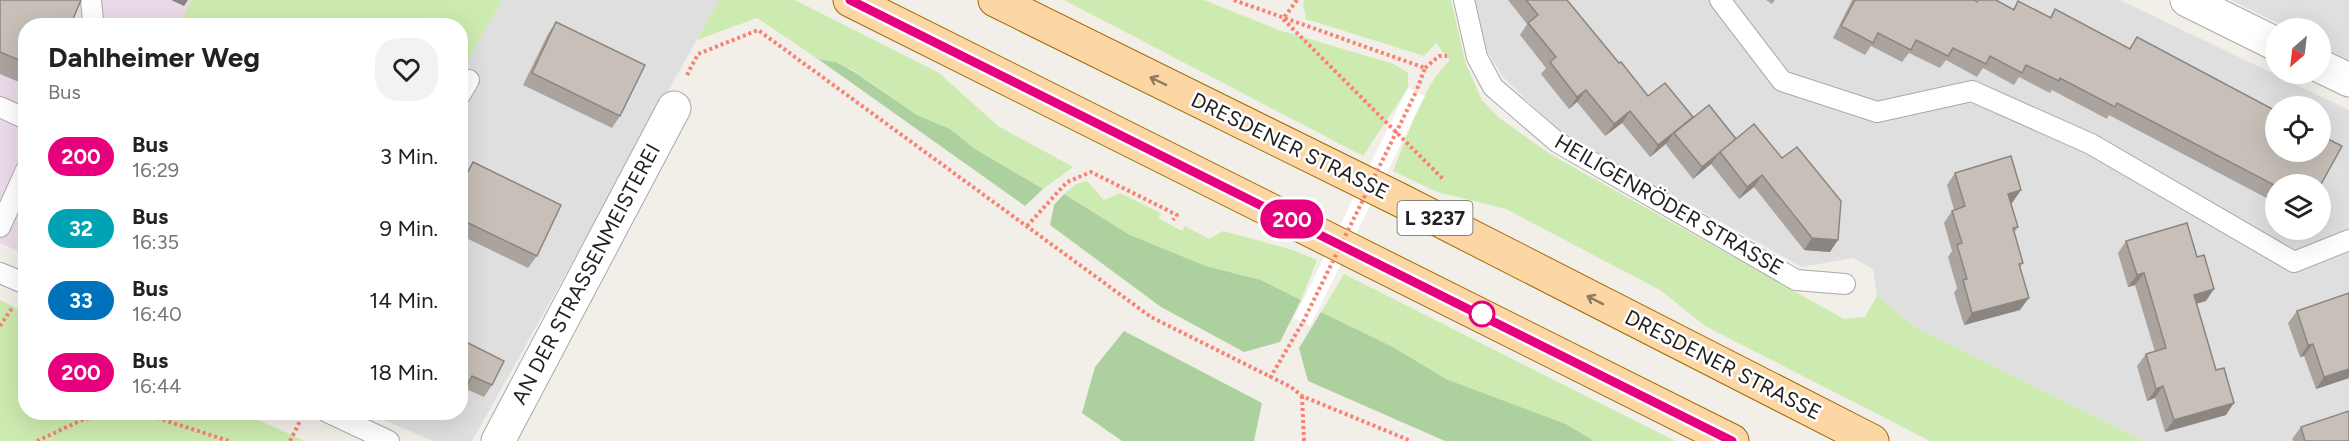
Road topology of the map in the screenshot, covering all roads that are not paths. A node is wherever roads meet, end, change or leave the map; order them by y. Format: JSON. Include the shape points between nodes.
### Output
{"nodes":[{"id":1,"x":90,"y":0,"type":"edge"},
{"id":2,"x":850,"y":0,"type":"edge"},
{"id":3,"x":995,"y":0,"type":"edge"},
{"id":4,"x":1464,"y":0,"type":"edge"},
{"id":5,"x":1720,"y":0,"type":"edge"},
{"id":6,"x":2187,"y":0,"type":"edge"},
{"id":7,"x":93,"y":18,"type":"edge"},
{"id":8,"x":2265,"y":39,"type":"edge"},
{"id":9,"x":2331,"y":71,"type":"edge"},
{"id":10,"x":2349,"y":80,"type":"edge"},
{"id":11,"x":0,"y":107,"type":"edge"},
{"id":12,"x":674,"y":108,"type":"road end"},
{"id":13,"x":18,"y":115,"type":"edge"},
{"id":14,"x":18,"y":188,"type":"edge"},
{"id":15,"x":0,"y":227,"type":"edge"},
{"id":16,"x":2349,"y":240,"type":"edge"},
{"id":17,"x":0,"y":273,"type":"edge"},
{"id":18,"x":18,"y":281,"type":"edge"},
{"id":19,"x":1845,"y":284,"type":"dead end"},
{"id":20,"x":344,"y":420,"type":"edge"},
{"id":21,"x":388,"y":441,"type":"edge"},
{"id":22,"x":498,"y":441,"type":"edge"},
{"id":23,"x":1732,"y":441,"type":"edge"},
{"id":24,"x":1872,"y":441,"type":"edge"}],
"edges":[{"from":1,"to":7,"type":"lane"},
{"from":2,"to":23,"type":"main road"},
{"from":24,"to":3,"type":"main road","name":"DRESDENER STRASSE","number":"L 3237","one_way":true,"via":[[1398,199]]},
{"from":4,"to":19,"type":"lane","name":"HEILIGENRÖDER STRASSE","via":[[1477,57],[1493,87],[1557,142],[1796,280]]},
{"from":5,"to":16,"type":"lane","via":[[1782,81],[1877,112],[1972,91],[2091,144],[2294,262]]},
{"from":6,"to":8,"type":"street"},
{"from":9,"to":10,"type":"street"},
{"from":11,"to":13,"type":"lane"},
{"from":12,"to":22,"type":"street","name":"AN DER STRASSENMEISTEREI"},
{"from":14,"to":15,"type":"lane"},
{"from":17,"to":18,"type":"lane"},
{"from":20,"to":21,"type":"lane"}]}
